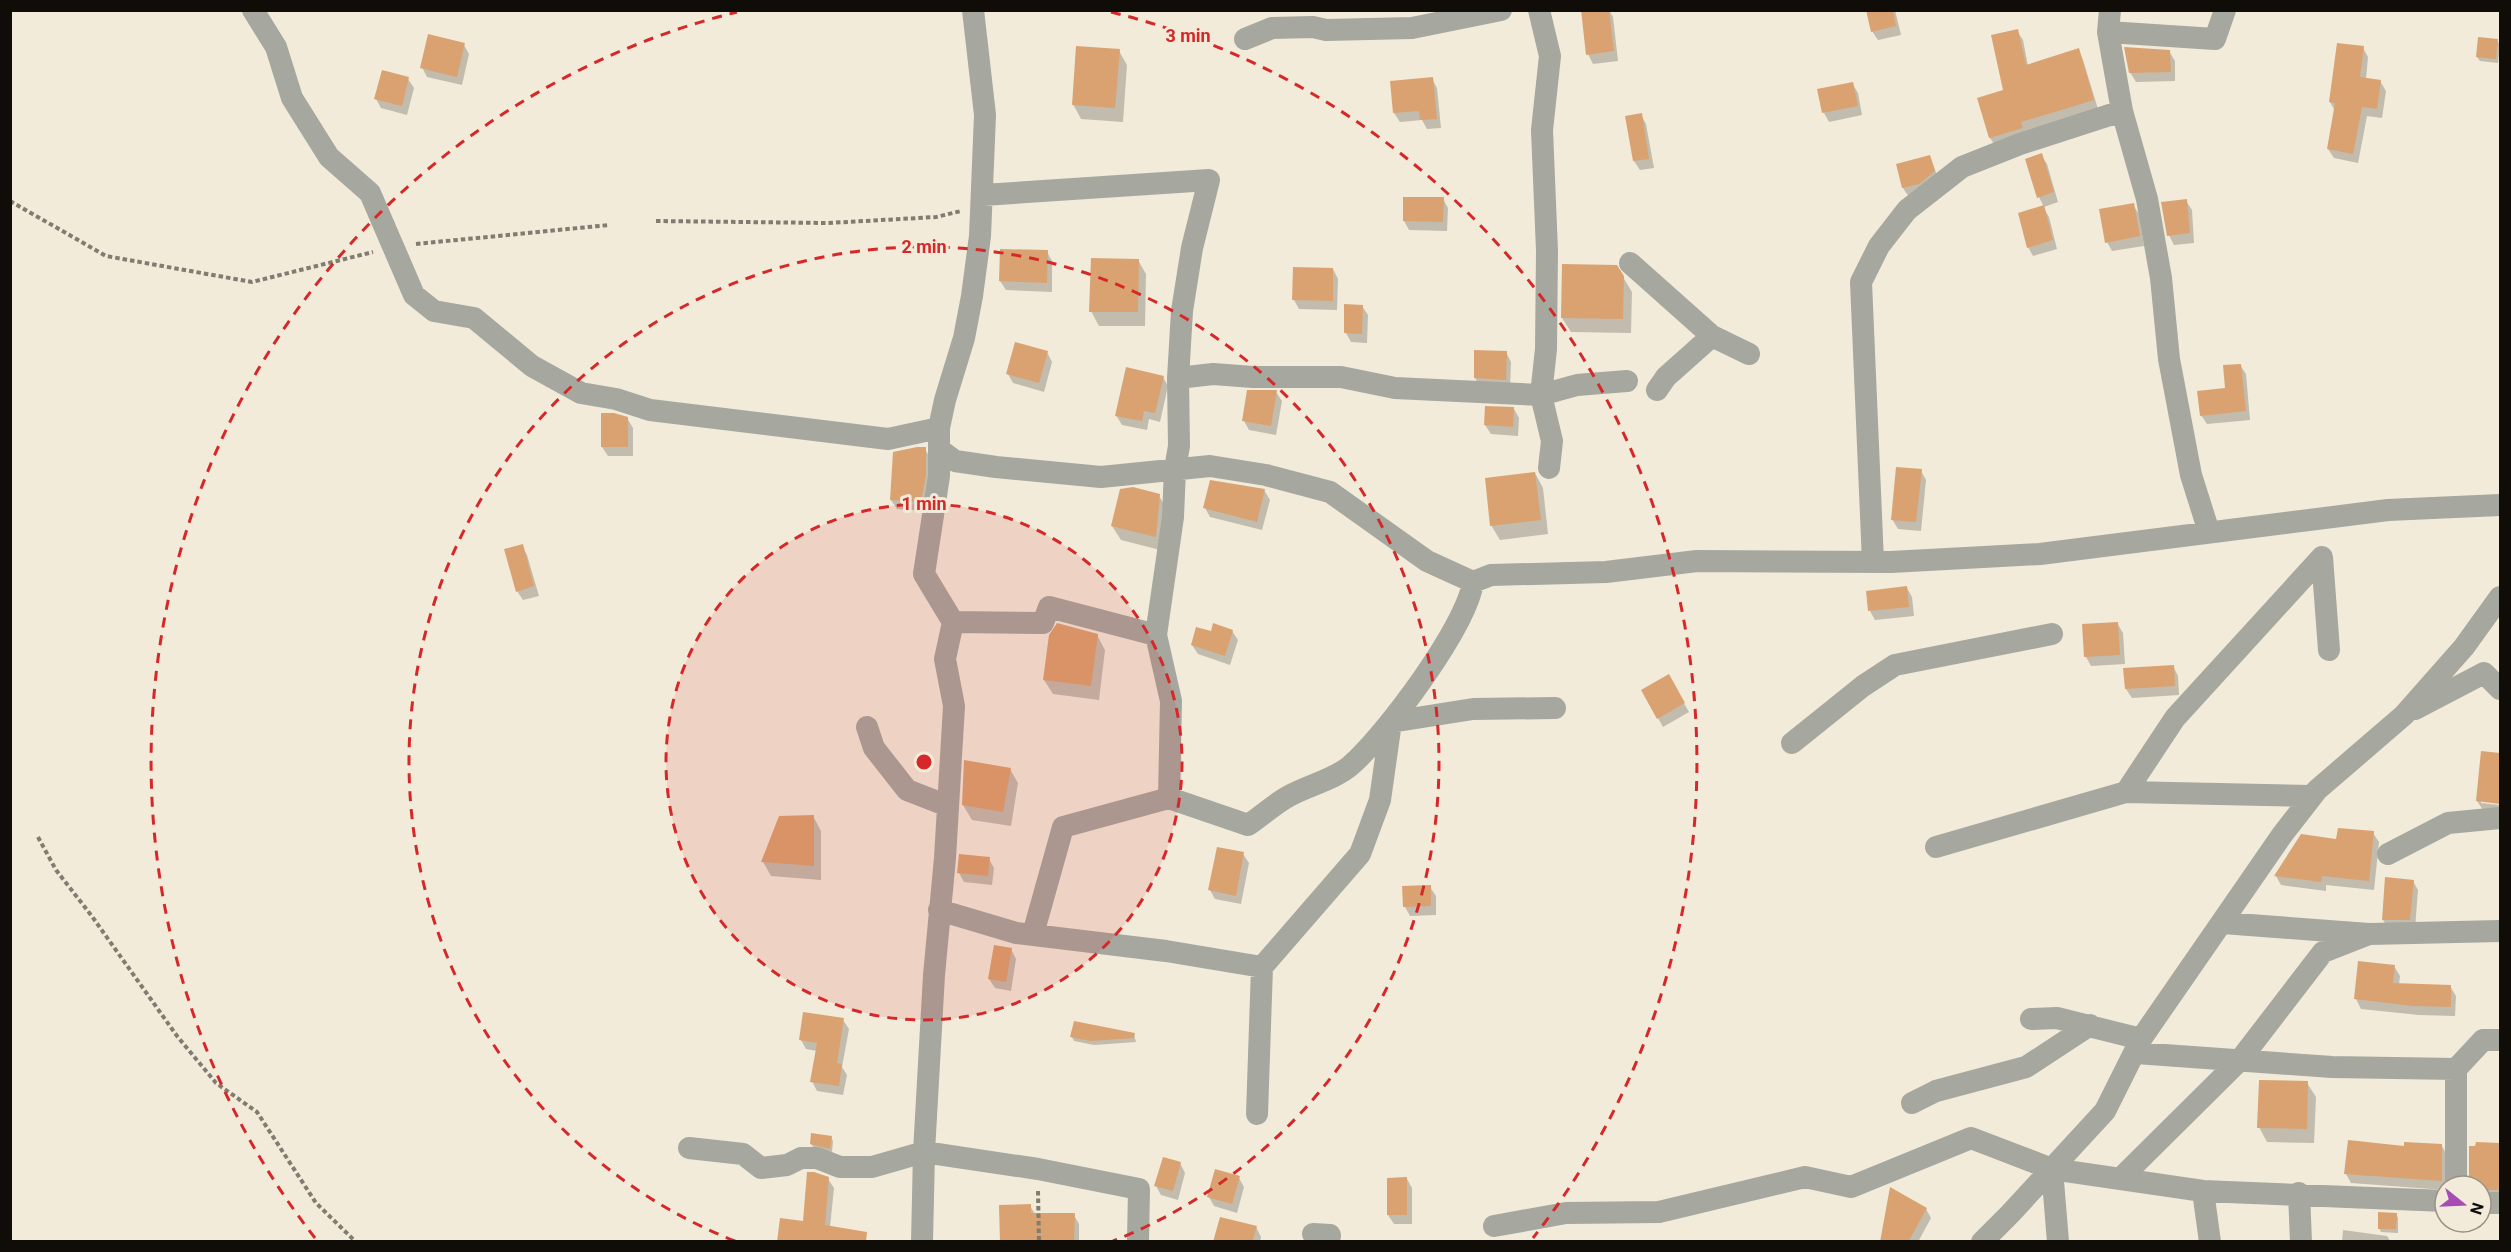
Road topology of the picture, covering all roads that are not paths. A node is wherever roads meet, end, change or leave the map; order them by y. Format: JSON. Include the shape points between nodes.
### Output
{"nodes":[{"id":1,"x":253,"y":10,"type":"edge"},
{"id":2,"x":974,"y":10,"type":"edge"},
{"id":3,"x":1501,"y":10,"type":"edge"},
{"id":4,"x":1539,"y":10,"type":"edge"},
{"id":5,"x":2225,"y":10,"type":"edge"},
{"id":6,"x":2109,"y":21,"type":"edge"},
{"id":7,"x":1245,"y":39,"type":"dead end"},
{"id":8,"x":2122,"y":111,"type":"junction"},
{"id":9,"x":983,"y":201,"type":"junction"},
{"id":10,"x":1630,"y":263,"type":"dead end"},
{"id":11,"x":1712,"y":336,"type":"junction"},
{"id":12,"x":1749,"y":354,"type":"dead end"},
{"id":13,"x":1178,"y":378,"type":"junction"},
{"id":14,"x":1628,"y":381,"type":"dead end"},
{"id":15,"x":1657,"y":390,"type":"dead end"},
{"id":16,"x":1541,"y":395,"type":"junction"},
{"id":17,"x":939,"y":439,"type":"junction"},
{"id":18,"x":1549,"y":468,"type":"dead end"},
{"id":19,"x":1175,"y":469,"type":"junction"},
{"id":20,"x":2500,"y":505,"type":"edge"},
{"id":21,"x":2209,"y":532,"type":"junction"},
{"id":22,"x":1873,"y":562,"type":"junction"},
{"id":23,"x":1473,"y":582,"type":"junction"},
{"id":24,"x":2500,"y":597,"type":"edge"},
{"id":25,"x":953,"y":622,"type":"junction"},
{"id":26,"x":2052,"y":633,"type":"dead end"},
{"id":27,"x":1156,"y":635,"type":"junction"},
{"id":28,"x":2329,"y":650,"type":"dead end"},
{"id":29,"x":2492,"y":673,"type":"edge"},
{"id":30,"x":2500,"y":689,"type":"edge"},
{"id":31,"x":1555,"y":708,"type":"dead end"},
{"id":32,"x":2404,"y":715,"type":"junction"},
{"id":33,"x":1391,"y":722,"type":"junction"},
{"id":34,"x":867,"y":727,"type":"dead end"},
{"id":35,"x":1792,"y":743,"type":"dead end"},
{"id":36,"x":2126,"y":792,"type":"junction"},
{"id":37,"x":2312,"y":796,"type":"junction"},
{"id":38,"x":1169,"y":798,"type":"junction"},
{"id":39,"x":948,"y":806,"type":"junction"},
{"id":40,"x":2500,"y":818,"type":"edge"},
{"id":41,"x":1936,"y":847,"type":"dead end"},
{"id":42,"x":2388,"y":854,"type":"dead end"},
{"id":43,"x":939,"y":910,"type":"junction"},
{"id":44,"x":2223,"y":923,"type":"junction"},
{"id":45,"x":2500,"y":931,"type":"edge"},
{"id":46,"x":1033,"y":934,"type":"junction"},
{"id":47,"x":2369,"y":934,"type":"junction"},
{"id":48,"x":1262,"y":967,"type":"junction"},
{"id":49,"x":2031,"y":1019,"type":"dead end"},
{"id":50,"x":2090,"y":1025,"type":"junction"},
{"id":51,"x":2500,"y":1040,"type":"edge"},
{"id":52,"x":2139,"y":1046,"type":"junction"},
{"id":53,"x":2240,"y":1060,"type":"junction"},
{"id":54,"x":2456,"y":1069,"type":"junction"},
{"id":55,"x":1912,"y":1103,"type":"dead end"},
{"id":56,"x":1257,"y":1114,"type":"dead end"},
{"id":57,"x":689,"y":1148,"type":"dead end"},
{"id":58,"x":924,"y":1152,"type":"junction"},
{"id":59,"x":2052,"y":1169,"type":"junction"},
{"id":60,"x":2456,"y":1174,"type":"edge"},
{"id":61,"x":2120,"y":1179,"type":"junction"},
{"id":62,"x":2203,"y":1191,"type":"junction"},
{"id":63,"x":2299,"y":1193,"type":"junction"},
{"id":64,"x":2433,"y":1200,"type":"edge"},
{"id":65,"x":1494,"y":1226,"type":"dead end"},
{"id":66,"x":922,"y":1242,"type":"edge"},
{"id":67,"x":1138,"y":1242,"type":"edge"},
{"id":68,"x":1982,"y":1242,"type":"edge"},
{"id":69,"x":2058,"y":1242,"type":"edge"},
{"id":70,"x":2210,"y":1242,"type":"edge"},
{"id":71,"x":2301,"y":1242,"type":"edge"}],
"edges":[{"from":1,"to":17,"type":"street","via":[[276,47],[292,98],[329,158],[370,193],[414,295],[434,311],[474,318],[532,366],[581,393],[660,412],[888,438]]},
{"from":2,"to":9,"type":"street","via":[[985,115]]},
{"from":3,"to":7,"type":"street","via":[[1412,28],[1272,28]]},
{"from":4,"to":16,"type":"street","via":[[1550,56],[1542,130],[1547,261]]},
{"from":5,"to":6,"type":"street","via":[[2215,39]]},
{"from":6,"to":8,"type":"street"},
{"from":8,"to":21,"type":"street","via":[[2147,199],[2161,278],[2169,359],[2191,475]]},
{"from":8,"to":22,"type":"street","via":[[1962,167],[1907,210],[1879,246],[1861,282]]},
{"from":9,"to":13,"type":"street","via":[[1209,180],[1182,311]]},
{"from":9,"to":17,"type":"street","via":[[972,296]]},
{"from":10,"to":11,"type":"street"},
{"from":11,"to":12,"type":"street"},
{"from":11,"to":15,"type":"street"},
{"from":13,"to":16,"type":"street","via":[[1213,374],[1341,377],[1395,387]]},
{"from":13,"to":19,"type":"street","via":[[1179,446]]},
{"from":14,"to":16,"type":"street","via":[[1577,385]]},
{"from":16,"to":18,"type":"street","via":[[1552,441]]},
{"from":17,"to":19,"type":"street","via":[[955,461],[996,467],[1101,477]]},
{"from":17,"to":25,"type":"street","via":[[939,476],[924,574]]},
{"from":19,"to":23,"type":"street","via":[[1210,466],[1266,475],[1330,492],[1427,561]]},
{"from":19,"to":27,"type":"street","via":[[1173,517]]},
{"from":20,"to":21,"type":"street","via":[[2388,510]]},
{"from":21,"to":22,"type":"street","via":[[2040,554]]},
{"from":22,"to":23,"type":"street","via":[[1697,561],[1606,572],[1491,575]]},
{"from":23,"to":33,"type":"street","via":[[1471,597],[1440,651]]},
{"from":24,"to":32,"type":"street","via":[[2464,647]]},
{"from":25,"to":27,"type":"street","via":[[1043,623],[1049,607]]},
{"from":25,"to":39,"type":"street","via":[[945,659],[954,706]]},
{"from":26,"to":35,"type":"street","via":[[1895,665]]},
{"from":27,"to":38,"type":"street","via":[[1171,701]]},
{"from":28,"to":36,"type":"street","via":[[2322,557],[2175,718]]},
{"from":29,"to":30,"type":"street"},
{"from":29,"to":32,"type":"street"},
{"from":31,"to":33,"type":"street","via":[[1473,709]]},
{"from":32,"to":37,"type":"street"},
{"from":33,"to":38,"type":"street","via":[[1349,768],[1288,796],[1248,825]]},
{"from":33,"to":48,"type":"street","via":[[1380,800],[1360,854]]},
{"from":34,"to":39,"type":"street","via":[[874,748],[907,790]]},
{"from":36,"to":37,"type":"street"},
{"from":36,"to":41,"type":"street"},
{"from":37,"to":44,"type":"street"},
{"from":38,"to":46,"type":"street","via":[[1063,827]]},
{"from":39,"to":43,"type":"street"},
{"from":40,"to":42,"type":"street","via":[[2448,823]]},
{"from":43,"to":46,"type":"street","via":[[1016,933]]},
{"from":43,"to":58,"type":"street"},
{"from":44,"to":47,"type":"street"},
{"from":44,"to":52,"type":"street"},
{"from":45,"to":47,"type":"street"},
{"from":46,"to":48,"type":"street"},
{"from":47,"to":53,"type":"street","via":[[2323,952]]},
{"from":48,"to":56,"type":"street"},
{"from":49,"to":50,"type":"street","via":[[2057,1017]]},
{"from":50,"to":52,"type":"street"},
{"from":50,"to":55,"type":"street","via":[[2026,1067],[1936,1091]]},
{"from":51,"to":54,"type":"street","via":[[2483,1040]]},
{"from":52,"to":53,"type":"street"},
{"from":52,"to":59,"type":"street","via":[[2105,1111]]},
{"from":53,"to":54,"type":"street","via":[[2332,1067]]},
{"from":53,"to":61,"type":"street"},
{"from":54,"to":60,"type":"street"},
{"from":57,"to":58,"type":"street","via":[[743,1154],[761,1168],[788,1165],[801,1158],[817,1158],[840,1167],[872,1167]]},
{"from":58,"to":66,"type":"street"},
{"from":58,"to":67,"type":"street","via":[[1138,1189]]},
{"from":59,"to":61,"type":"street"},
{"from":59,"to":65,"type":"street","via":[[1971,1138],[1851,1187],[1805,1178],[1659,1212],[1566,1213]]},
{"from":59,"to":68,"type":"street"},
{"from":59,"to":69,"type":"street"},
{"from":61,"to":62,"type":"street"},
{"from":62,"to":63,"type":"street"},
{"from":62,"to":70,"type":"street"},
{"from":63,"to":64,"type":"street"},
{"from":63,"to":71,"type":"street"}]}
